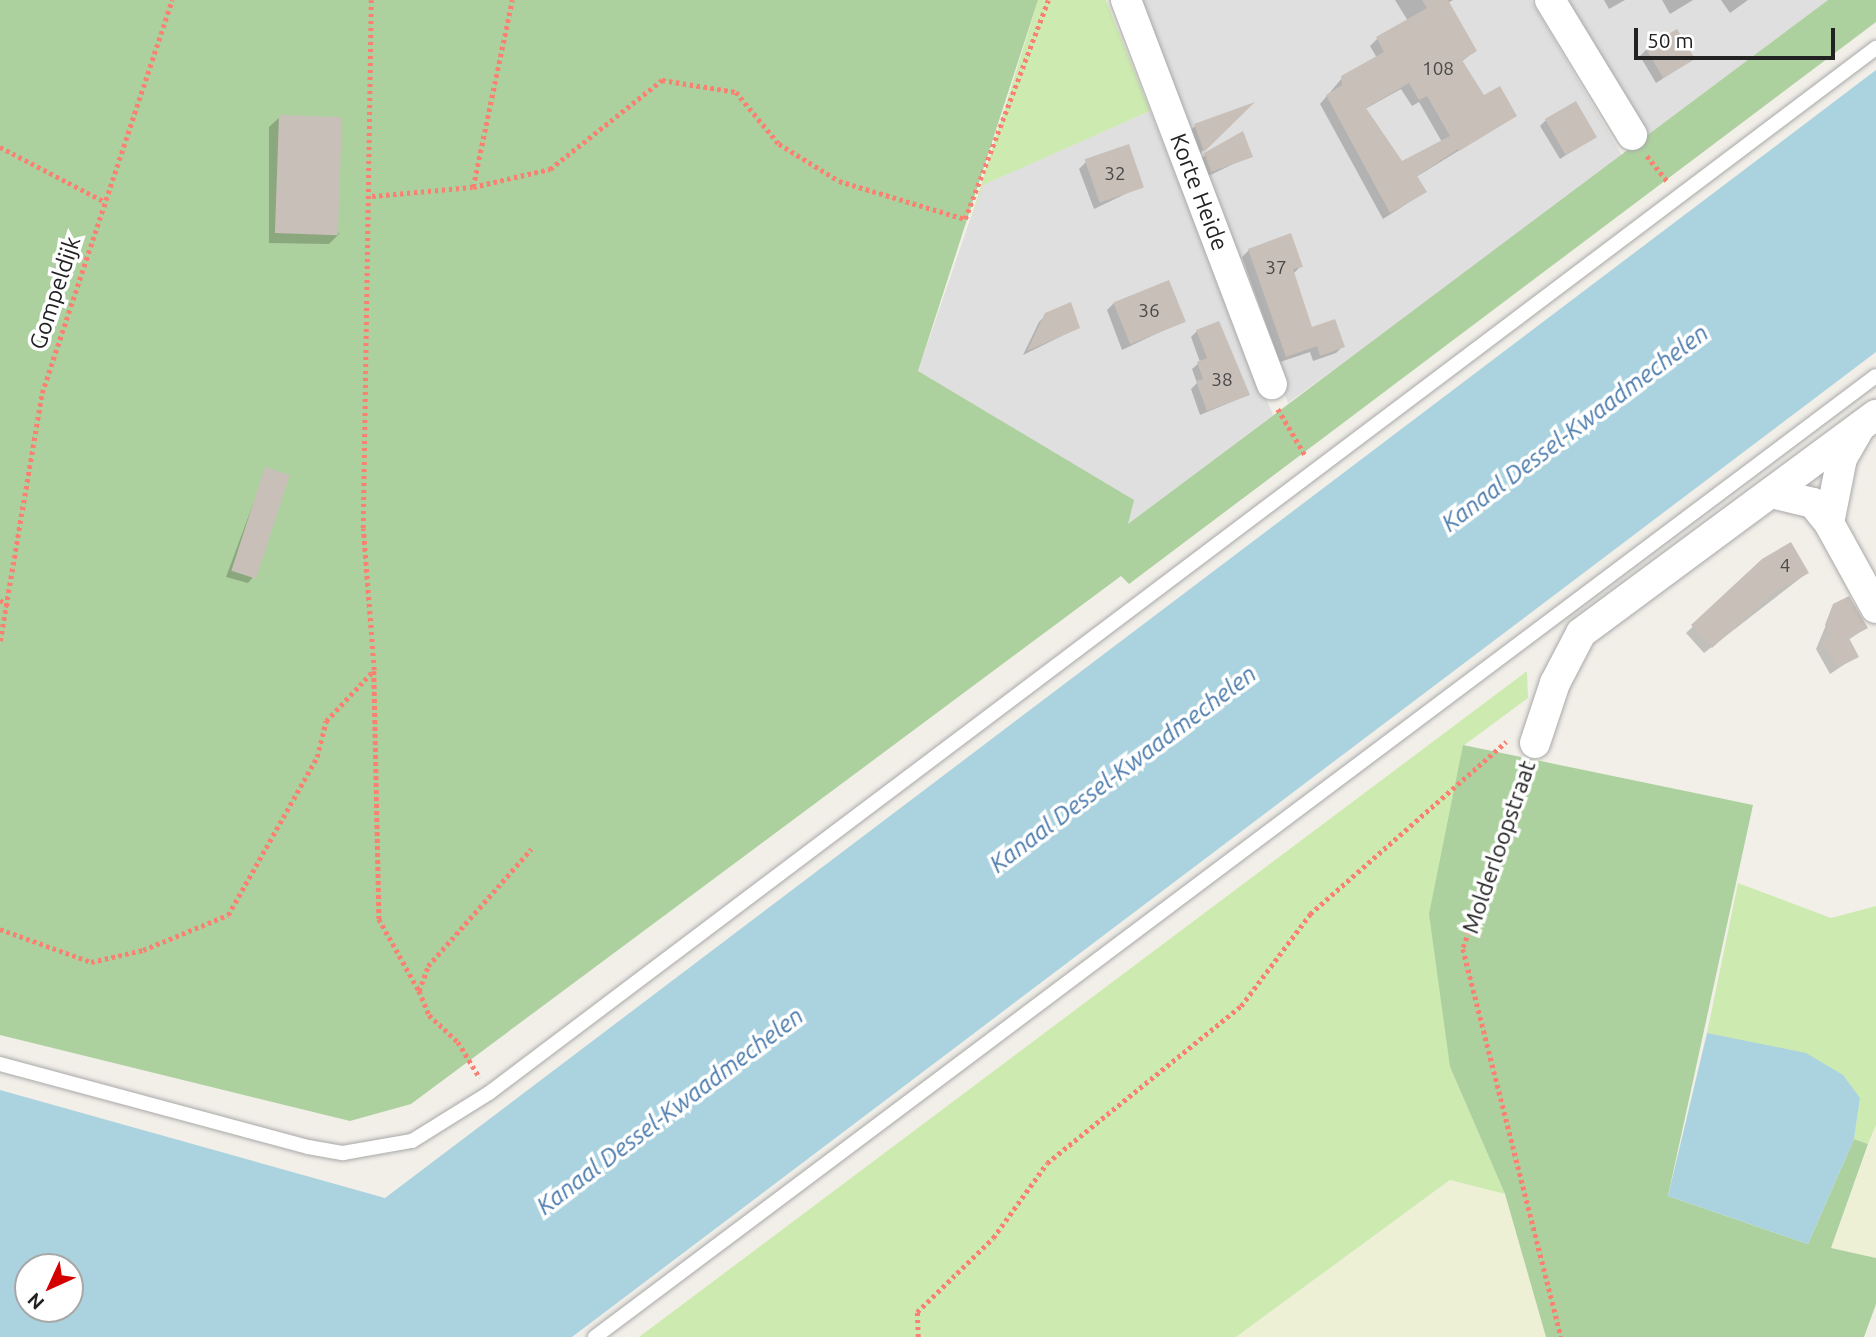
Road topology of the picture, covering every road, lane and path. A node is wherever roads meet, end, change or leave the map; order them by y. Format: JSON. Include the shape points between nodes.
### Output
{"nodes":[{"id":1,"x":172,"y":0,"type":"edge"},
{"id":2,"x":371,"y":0,"type":"edge"},
{"id":3,"x":512,"y":0,"type":"edge"},
{"id":4,"x":1048,"y":0,"type":"edge"},
{"id":5,"x":1126,"y":0,"type":"edge"},
{"id":6,"x":1550,"y":0,"type":"edge"},
{"id":7,"x":1876,"y":48,"type":"edge"},
{"id":8,"x":1632,"y":135,"type":"joint"},
{"id":9,"x":0,"y":147,"type":"edge"},
{"id":10,"x":473,"y":187,"type":"junction"},
{"id":11,"x":372,"y":196,"type":"junction"},
{"id":12,"x":1679,"y":197,"type":"junction"},
{"id":13,"x":105,"y":202,"type":"junction"},
{"id":14,"x":1876,"y":376,"type":"edge"},
{"id":15,"x":1272,"y":384,"type":"joint"},
{"id":16,"x":1868,"y":421,"type":"edge"},
{"id":17,"x":1314,"y":468,"type":"junction"},
{"id":18,"x":1771,"y":493,"type":"junction"},
{"id":19,"x":1829,"y":523,"type":"junction"},
{"id":20,"x":0,"y":600,"type":"edge"},
{"id":21,"x":9,"y":607,"type":"junction"},
{"id":22,"x":1876,"y":608,"type":"edge"},
{"id":23,"x":0,"y":641,"type":"edge"},
{"id":24,"x":374,"y":670,"type":"junction"},
{"id":25,"x":1546,"y":710,"type":"junction"},
{"id":26,"x":1535,"y":743,"type":"joint"},
{"id":27,"x":531,"y":849,"type":"dead end"},
{"id":28,"x":0,"y":929,"type":"edge"},
{"id":29,"x":419,"y":991,"type":"junction"},
{"id":30,"x":0,"y":1064,"type":"edge"},
{"id":31,"x":489,"y":1093,"type":"junction"},
{"id":32,"x":596,"y":1337,"type":"edge"},
{"id":33,"x":918,"y":1337,"type":"edge"},
{"id":34,"x":1560,"y":1337,"type":"edge"}],
"edges":[{"from":1,"to":13,"type":"path","name":"Gompeldijk"},
{"from":2,"to":11,"type":"path"},
{"from":3,"to":10,"type":"path"},
{"from":4,"to":10,"type":"path","via":[[965,219],[839,181],[779,144],[736,92],[662,80],[550,169]]},
{"from":5,"to":15,"type":"street","name":"Korte Heide"},
{"from":6,"to":8,"type":"street"},
{"from":7,"to":12,"type":"lane"},
{"from":8,"to":12,"type":"path"},
{"from":9,"to":13,"type":"path"},
{"from":10,"to":11,"type":"path"},
{"from":11,"to":24,"type":"path","via":[[363,528]]},
{"from":12,"to":17,"type":"lane"},
{"from":13,"to":21,"type":"path","name":"Gompeldijk","via":[[42,393]]},
{"from":14,"to":32,"type":"lane"},
{"from":15,"to":17,"type":"path","via":[[1280,419]]},
{"from":16,"to":18,"type":"street","name":"Molderloopstraat"},
{"from":16,"to":19,"type":"street","name":"Molderloopstraat","via":[[1842,458]]},
{"from":17,"to":31,"type":"lane"},
{"from":18,"to":19,"type":"street","via":[[1805,499]]},
{"from":18,"to":25,"type":"street","name":"Molderloopstraat","via":[[1581,632]]},
{"from":19,"to":22,"type":"street"},
{"from":20,"to":21,"type":"path"},
{"from":21,"to":23,"type":"path","name":"Gompeldijk"},
{"from":24,"to":28,"type":"path","via":[[326,721],[317,757],[228,915],[143,950],[91,962]]},
{"from":24,"to":29,"type":"path","via":[[379,919]]},
{"from":25,"to":26,"type":"street","name":"Molderloopstraat"},
{"from":25,"to":33,"type":"path","via":[[1402,827],[1349,886],[1310,914],[1241,1006],[1047,1163],[993,1238],[917,1312]]},
{"from":26,"to":34,"type":"path","name":"Molderloopstraat","via":[[1463,949]]},
{"from":27,"to":29,"type":"path","via":[[428,966]]},
{"from":29,"to":31,"type":"path","via":[[429,1015],[458,1042]]},
{"from":30,"to":31,"type":"lane","via":[[343,1153],[412,1141]]}]}
